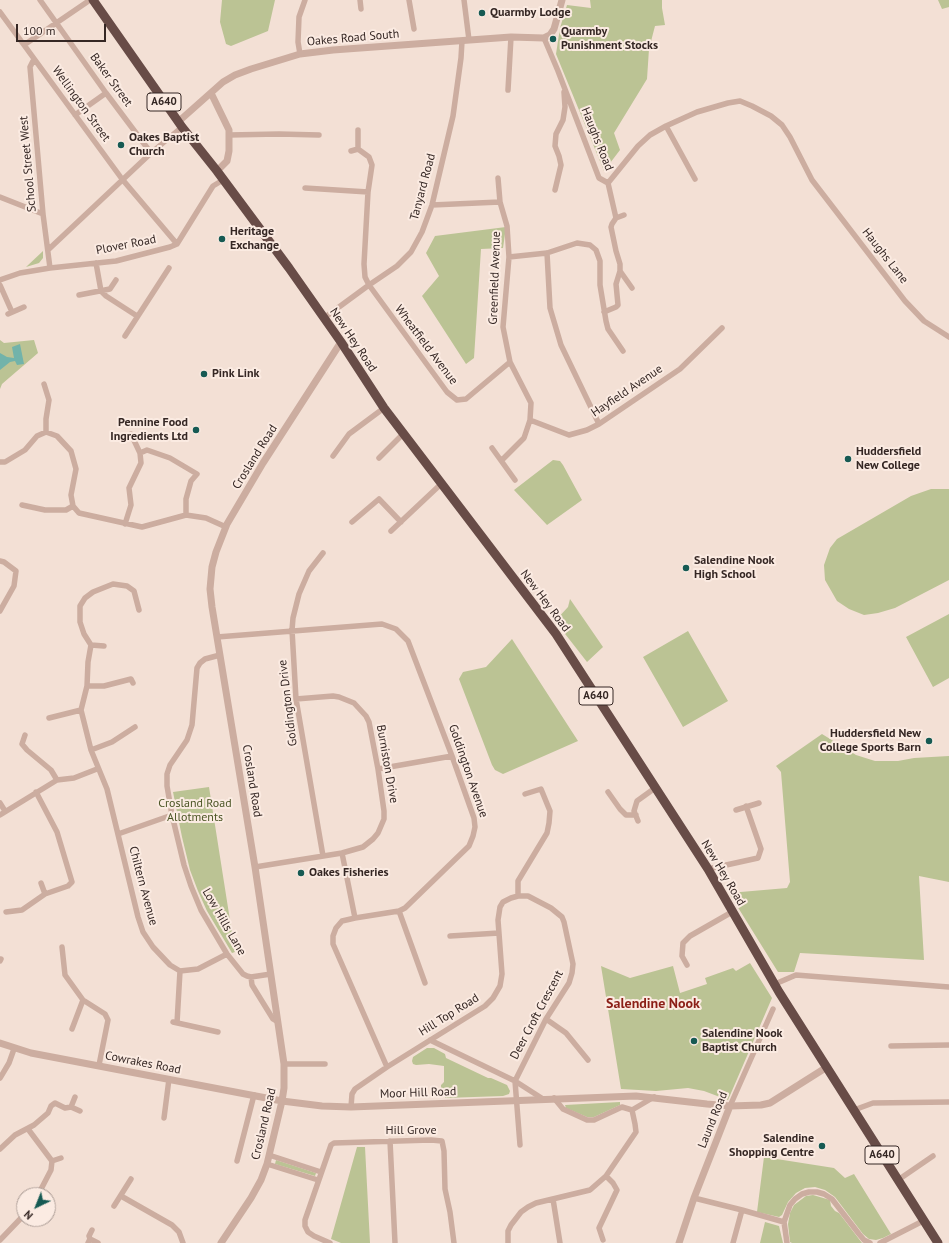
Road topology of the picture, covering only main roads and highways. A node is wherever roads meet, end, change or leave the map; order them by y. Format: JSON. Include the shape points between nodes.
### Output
{"nodes":[{"id":1,"x":91,"y":0,"type":"edge"},
{"id":2,"x":938,"y":1243,"type":"edge"}],
"edges":[{"from":1,"to":2,"type":"highway","name":"New Hey Road","number":"A640","via":[[180,124],[289,268],[403,434],[556,634],[708,869],[775,984]]}]}
